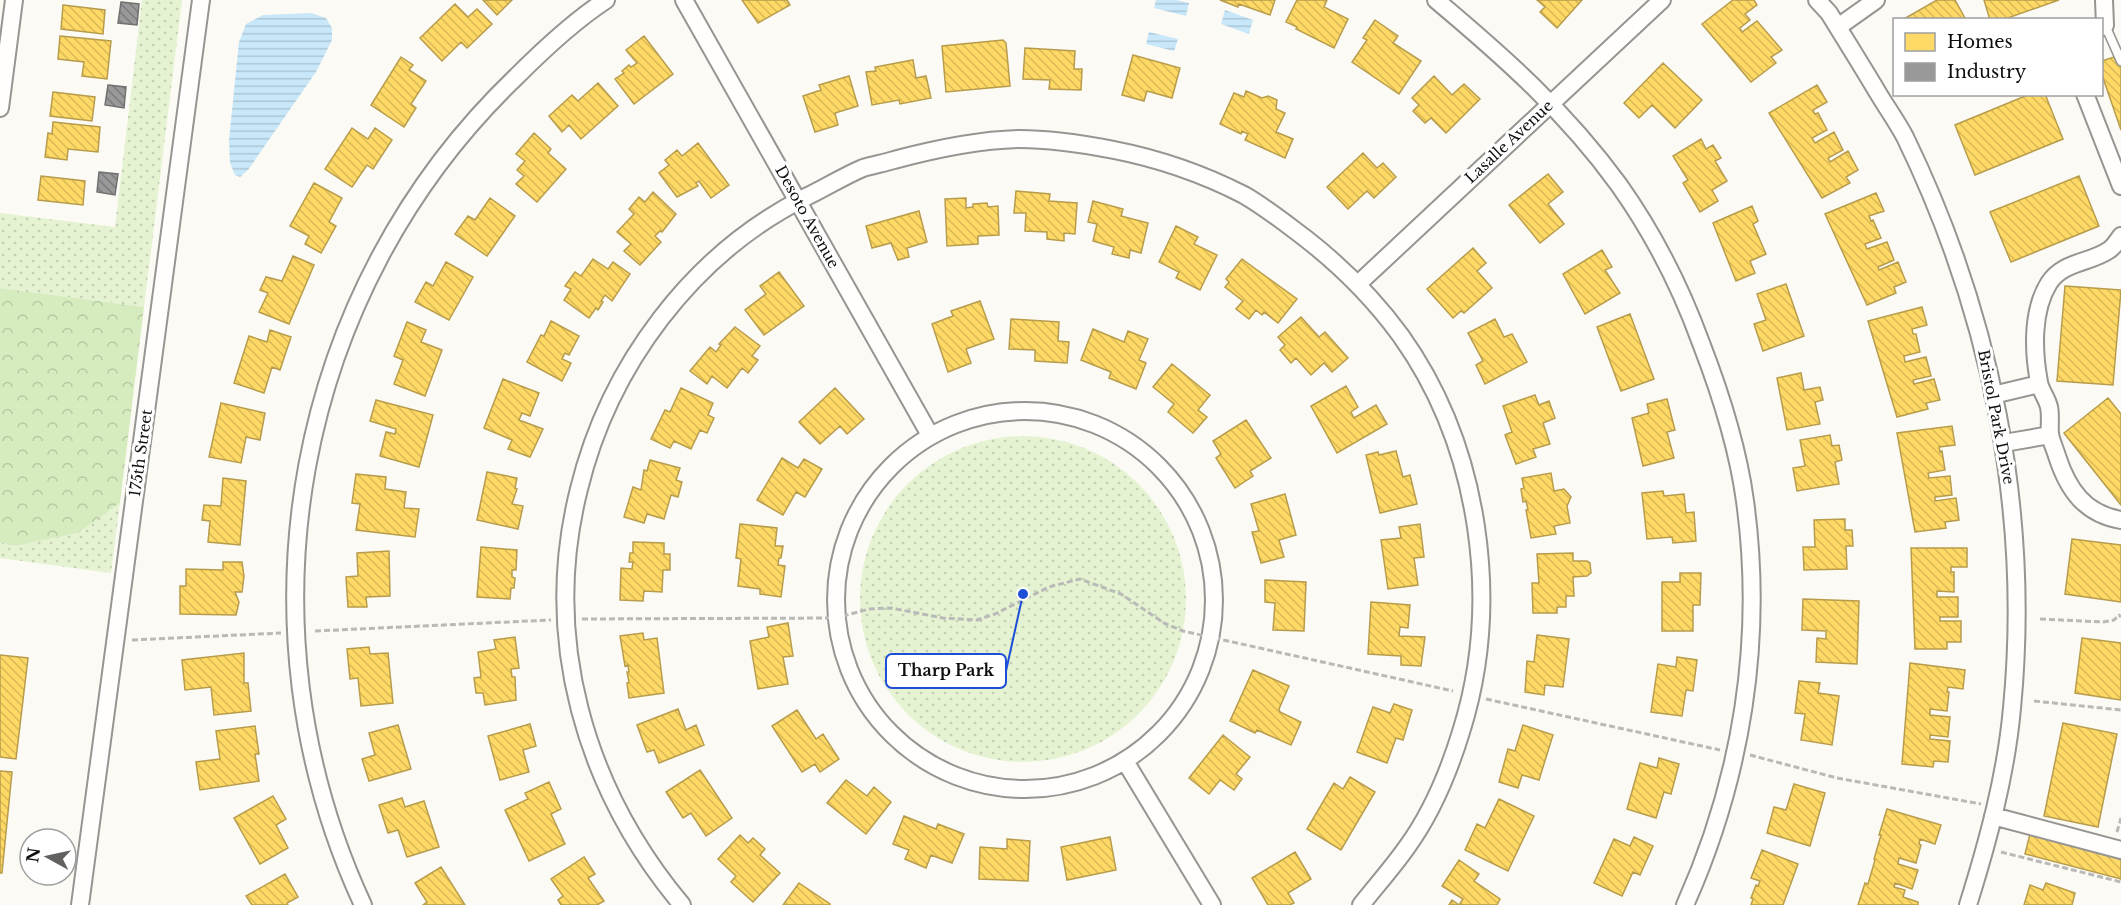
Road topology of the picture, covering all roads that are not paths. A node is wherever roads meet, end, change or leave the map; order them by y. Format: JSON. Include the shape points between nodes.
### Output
{"nodes":[{"id":1,"x":14,"y":0,"type":"edge"},
{"id":2,"x":201,"y":0,"type":"edge"},
{"id":3,"x":606,"y":0,"type":"edge"},
{"id":4,"x":684,"y":0,"type":"edge"},
{"id":5,"x":1436,"y":0,"type":"edge"},
{"id":6,"x":1662,"y":0,"type":"edge"},
{"id":7,"x":1817,"y":0,"type":"edge"},
{"id":8,"x":1876,"y":0,"type":"edge"},
{"id":9,"x":2104,"y":0,"type":"edge"},
{"id":10,"x":2103,"y":26,"type":"edge"},
{"id":11,"x":1838,"y":27,"type":"junction"},
{"id":12,"x":2121,"y":61,"type":"edge"},
{"id":13,"x":2086,"y":96,"type":"edge"},
{"id":14,"x":1551,"y":102,"type":"junction"},
{"id":15,"x":0,"y":108,"type":"edge"},
{"id":16,"x":2121,"y":186,"type":"edge"},
{"id":17,"x":798,"y":201,"type":"junction"},
{"id":18,"x":2121,"y":236,"type":"edge"},
{"id":19,"x":1358,"y":284,"type":"junction"},
{"id":20,"x":2039,"y":384,"type":"junction"},
{"id":21,"x":1993,"y":394,"type":"junction"},
{"id":22,"x":930,"y":435,"type":"junction"},
{"id":23,"x":2050,"y":435,"type":"junction"},
{"id":24,"x":2004,"y":443,"type":"junction"},
{"id":25,"x":2121,"y":520,"type":"edge"},
{"id":26,"x":1125,"y":761,"type":"junction"},
{"id":27,"x":1995,"y":812,"type":"junction"},
{"id":28,"x":2119,"y":842,"type":"edge"},
{"id":29,"x":80,"y":905,"type":"edge"},
{"id":30,"x":363,"y":905,"type":"edge"},
{"id":31,"x":682,"y":905,"type":"edge"},
{"id":32,"x":1212,"y":905,"type":"edge"},
{"id":33,"x":1361,"y":905,"type":"edge"},
{"id":34,"x":1685,"y":905,"type":"edge"},
{"id":35,"x":1968,"y":905,"type":"edge"}],
"edges":[{"from":1,"to":15,"type":"street"},
{"from":2,"to":29,"type":"street","name":"175th Street"},
{"from":3,"to":30,"type":"street","via":[[524,68],[433,169],[368,278],[336,355],[319,411],[296,549],[294,585],[300,690],[315,772],[339,849]]},
{"from":4,"to":17,"type":"street","name":"Desoto Avenue"},
{"from":5,"to":14,"type":"street"},
{"from":6,"to":14,"type":"street","name":"Lasalle Avenue"},
{"from":7,"to":11,"type":"street","name":"Bristol Park Drive"},
{"from":8,"to":11,"type":"street"},
{"from":9,"to":10,"type":"street"},
{"from":10,"to":12,"type":"lane"},
{"from":11,"to":21,"type":"street","name":"Bristol Park Drive","via":[[1903,134],[1927,185],[1967,287]]},
{"from":13,"to":16,"type":"street"},
{"from":14,"to":19,"type":"street","name":"Lasalle Avenue"},
{"from":14,"to":34,"type":"street","via":[[1620,187],[1686,304],[1714,377],[1745,499],[1750,553],[1748,678],[1736,753],[1713,836]]},
{"from":17,"to":19,"type":"street","via":[[864,168],[942,147],[1021,139],[1094,146],[1192,171],[1247,197],[1311,243]]},
{"from":17,"to":22,"type":"street","name":"Desoto Avenue"},
{"from":17,"to":31,"type":"street","via":[[756,225],[696,278],[669,308],[627,369],[590,447],[567,550],[566,619],[575,694],[596,763],[624,823]]},
{"from":18,"to":20,"type":"street","via":[[2110,250],[2062,270],[2049,284],[2036,323]]},
{"from":19,"to":33,"type":"street","via":[[1402,338],[1437,400],[1466,478],[1476,531],[1481,597],[1471,696],[1461,735],[1410,844]]},
{"from":20,"to":21,"type":"street"},
{"from":20,"to":23,"type":"street","via":[[2051,414]]},
{"from":21,"to":24,"type":"street","name":"Bristol Park Drive"},
{"from":22,"to":26,"type":"street","via":[[963,420],[999,411],[1049,411],[1100,425],[1144,452],[1183,494],[1208,550],[1214,591],[1211,637],[1191,692],[1157,736]]},
{"from":22,"to":26,"type":"street","via":[[901,456],[876,482],[851,524],[836,586],[836,618],[855,684],[875,715],[909,750],[955,776],[1000,788],[1065,786]]},
{"from":23,"to":24,"type":"street"},
{"from":23,"to":25,"type":"street","via":[[2061,468],[2085,506],[2101,516]]},
{"from":24,"to":27,"type":"street","name":"Bristol Park Drive","via":[[2014,534],[2016,626],[2012,709]]},
{"from":26,"to":32,"type":"street"},
{"from":27,"to":28,"type":"street"},
{"from":27,"to":35,"type":"street","name":"Bristol Park Drive"}]}
